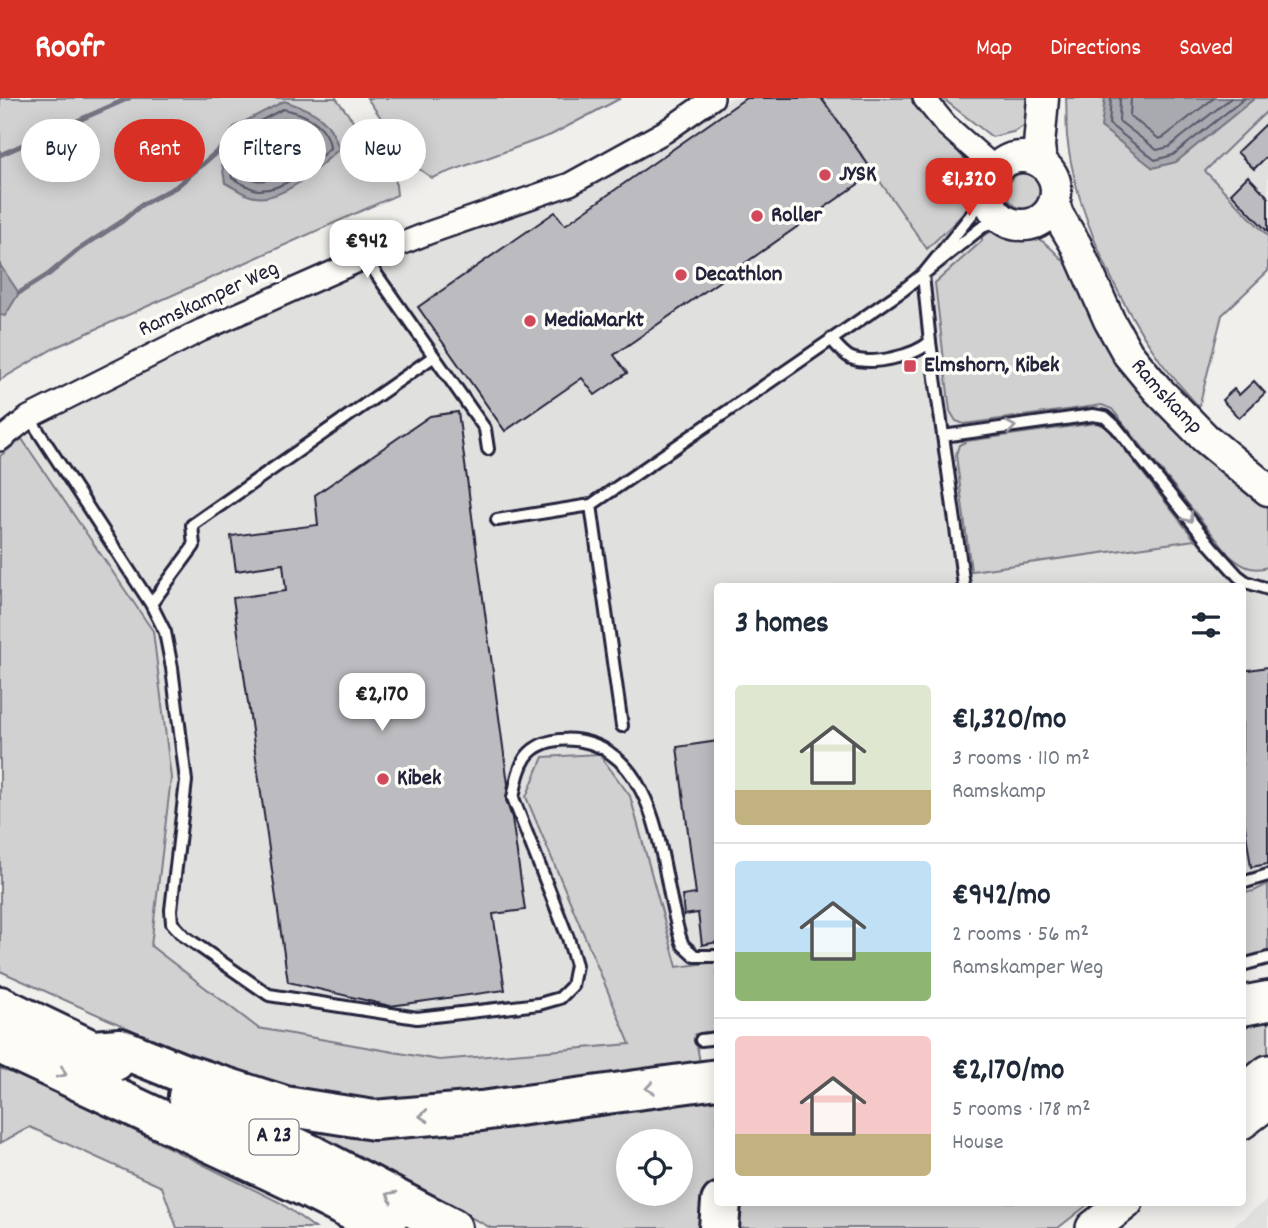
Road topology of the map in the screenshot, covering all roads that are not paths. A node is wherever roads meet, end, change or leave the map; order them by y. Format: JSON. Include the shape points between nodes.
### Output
{"nodes":[{"id":1,"x":713,"y":98,"type":"edge"},
{"id":2,"x":924,"y":98,"type":"edge"},
{"id":3,"x":1043,"y":98,"type":"edge"},
{"id":4,"x":1041,"y":162,"type":"junction"},
{"id":5,"x":995,"y":193,"type":"junction"},
{"id":6,"x":1046,"y":212,"type":"junction"},
{"id":7,"x":365,"y":258,"type":"junction"},
{"id":8,"x":923,"y":275,"type":"junction"},
{"id":9,"x":831,"y":339,"type":"junction"},
{"id":10,"x":930,"y":342,"type":"junction"},
{"id":11,"x":433,"y":357,"type":"junction"},
{"id":12,"x":29,"y":417,"type":"junction"},
{"id":13,"x":943,"y":436,"type":"junction"},
{"id":14,"x":0,"y":440,"type":"edge"},
{"id":15,"x":488,"y":449,"type":"dead end"},
{"id":16,"x":1268,"y":490,"type":"edge"},
{"id":17,"x":592,"y":505,"type":"junction"},
{"id":18,"x":498,"y":520,"type":"dead end"},
{"id":19,"x":964,"y":583,"type":"edge"},
{"id":20,"x":1268,"y":589,"type":"edge"},
{"id":21,"x":150,"y":604,"type":"junction"},
{"id":22,"x":622,"y":726,"type":"dead end"},
{"id":23,"x":1268,"y":875,"type":"edge"},
{"id":24,"x":1246,"y":882,"type":"edge"},
{"id":25,"x":714,"y":956,"type":"edge"},
{"id":26,"x":1268,"y":958,"type":"edge"},
{"id":27,"x":1246,"y":964,"type":"edge"},
{"id":28,"x":1268,"y":1001,"type":"edge"},
{"id":29,"x":1246,"y":1005,"type":"edge"},
{"id":30,"x":0,"y":1006,"type":"edge"},
{"id":31,"x":714,"y":1038,"type":"edge"},
{"id":32,"x":701,"y":1040,"type":"dead end"},
{"id":33,"x":0,"y":1044,"type":"edge"},
{"id":34,"x":93,"y":1050,"type":"junction"},
{"id":35,"x":1268,"y":1072,"type":"edge"},
{"id":36,"x":714,"y":1080,"type":"edge"},
{"id":37,"x":1246,"y":1090,"type":"edge"},
{"id":38,"x":1268,"y":1102,"type":"edge"},
{"id":39,"x":1246,"y":1119,"type":"edge"},
{"id":40,"x":721,"y":1206,"type":"edge"},
{"id":41,"x":1121,"y":1206,"type":"edge"},
{"id":42,"x":386,"y":1228,"type":"edge"},
{"id":43,"x":452,"y":1228,"type":"edge"},
{"id":44,"x":719,"y":1228,"type":"edge"},
{"id":45,"x":1093,"y":1228,"type":"edge"}],
"edges":[{"from":1,"to":7,"type":"street","name":"Ramskamper Weg","via":[[666,131],[570,184]]},
{"from":2,"to":5,"type":"street"},
{"from":3,"to":4,"type":"street"},
{"from":4,"to":5,"type":"street","via":[[1030,157],[1005,161]]},
{"from":4,"to":6,"type":"street","via":[[1055,180],[1056,191]]},
{"from":5,"to":6,"type":"street","via":[[1012,223],[1025,225]]},
{"from":5,"to":8,"type":"lane"},
{"from":5,"to":8,"type":"lane","via":[[981,228]]},
{"from":6,"to":16,"type":"street","name":"Ramskamp","via":[[1091,281],[1128,355],[1205,438]]},
{"from":7,"to":11,"type":"lane"},
{"from":7,"to":12,"type":"street","name":"Ramskamper Weg","via":[[202,330]]},
{"from":8,"to":9,"type":"lane"},
{"from":8,"to":10,"type":"lane"},
{"from":9,"to":10,"type":"lane","via":[[842,352],[862,360],[907,356]]},
{"from":9,"to":17,"type":"lane"},
{"from":10,"to":13,"type":"lane"},
{"from":11,"to":15,"type":"lane","via":[[485,429]]},
{"from":11,"to":21,"type":"lane","via":[[192,526],[194,546]]},
{"from":12,"to":14,"type":"street","name":"Ramskamper Weg"},
{"from":12,"to":21,"type":"lane"},
{"from":13,"to":19,"type":"lane"},
{"from":13,"to":20,"type":"lane","one_way":true,"via":[[1105,417],[1238,576]]},
{"from":17,"to":18,"type":"lane"},
{"from":17,"to":22,"type":"lane"},
{"from":21,"to":25,"type":"lane","via":[[168,644],[186,781],[174,866],[172,923],[269,995],[417,1018],[560,998],[572,986],[576,965],[513,798],[528,755],[549,742],[569,739],[610,752],[631,773],[649,807],[680,938],[695,956]]},
{"from":23,"to":24,"type":"lane"},
{"from":26,"to":27,"type":"lane"},
{"from":28,"to":29,"type":"highway"},
{"from":30,"to":34,"type":"highway","number":"A 23"},
{"from":31,"to":32,"type":"lane"},
{"from":33,"to":42,"type":"highway","number":"A 23","one_way":true},
{"from":36,"to":34,"type":"highway","one_way":true,"via":[[481,1111],[374,1120],[285,1107],[120,1048]]},
{"from":43,"to":34,"type":"highway","number":"A 23","one_way":true},
{"from":35,"to":37,"type":"main road"},
{"from":38,"to":39,"type":"main road"},
{"from":40,"to":44,"type":"highway"},
{"from":41,"to":45,"type":"main road"}]}
